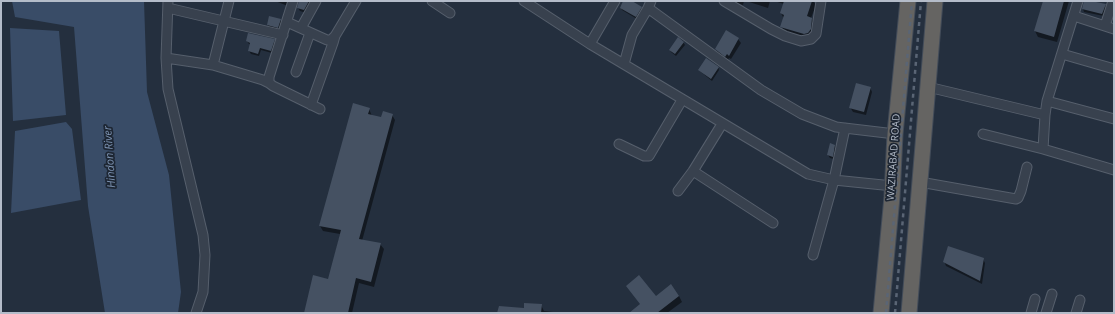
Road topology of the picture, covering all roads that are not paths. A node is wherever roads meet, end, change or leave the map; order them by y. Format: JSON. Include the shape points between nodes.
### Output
{"nodes":[{"id":1,"x":229,"y":1,"type":"edge"},
{"id":2,"x":293,"y":1,"type":"edge"},
{"id":3,"x":316,"y":1,"type":"edge"},
{"id":4,"x":356,"y":1,"type":"edge"},
{"id":5,"x":432,"y":1,"type":"edge"},
{"id":6,"x":524,"y":1,"type":"edge"},
{"id":7,"x":615,"y":1,"type":"edge"},
{"id":8,"x":724,"y":1,"type":"edge"},
{"id":9,"x":821,"y":1,"type":"edge"},
{"id":10,"x":908,"y":1,"type":"edge"},
{"id":11,"x":934,"y":1,"type":"edge"},
{"id":12,"x":1078,"y":1,"type":"edge"},
{"id":13,"x":1113,"y":1,"type":"edge"},
{"id":14,"x":168,"y":5,"type":"edge"},
{"id":15,"x":538,"y":5,"type":"edge"},
{"id":16,"x":649,"y":5,"type":"edge"},
{"id":17,"x":450,"y":13,"type":"dead end"},
{"id":18,"x":1074,"y":16,"type":"junction"},
{"id":19,"x":224,"y":20,"type":"junction"},
{"id":20,"x":287,"y":22,"type":"junction"},
{"id":21,"x":301,"y":28,"type":"junction"},
{"id":22,"x":1110,"y":28,"type":"edge"},
{"id":23,"x":310,"y":33,"type":"junction"},
{"id":24,"x":284,"y":35,"type":"junction"},
{"id":25,"x":335,"y":36,"type":"junction"},
{"id":26,"x":590,"y":44,"type":"junction"},
{"id":27,"x":1062,"y":54,"type":"junction"},
{"id":28,"x":166,"y":58,"type":"junction"},
{"id":29,"x":624,"y":64,"type":"junction"},
{"id":30,"x":213,"y":65,"type":"junction"},
{"id":31,"x":1114,"y":69,"type":"edge"},
{"id":32,"x":296,"y":72,"type":"dead end"},
{"id":33,"x":269,"y":83,"type":"junction"},
{"id":34,"x":928,"y":87,"type":"junction"},
{"id":35,"x":682,"y":100,"type":"junction"},
{"id":36,"x":1047,"y":101,"type":"junction"},
{"id":37,"x":1045,"y":116,"type":"junction"},
{"id":38,"x":1114,"y":119,"type":"edge"},
{"id":39,"x":722,"y":124,"type":"junction"},
{"id":40,"x":844,"y":128,"type":"junction"},
{"id":41,"x":895,"y":134,"type":"junction"},
{"id":42,"x":983,"y":134,"type":"dead end"},
{"id":43,"x":619,"y":144,"type":"dead end"},
{"id":44,"x":1043,"y":148,"type":"junction"},
{"id":45,"x":1027,"y":167,"type":"dead end"},
{"id":46,"x":1114,"y":170,"type":"edge"},
{"id":47,"x":693,"y":171,"type":"junction"},
{"id":48,"x":834,"y":180,"type":"junction"},
{"id":49,"x":920,"y":182,"type":"junction"},
{"id":50,"x":893,"y":186,"type":"junction"},
{"id":51,"x":678,"y":191,"type":"dead end"},
{"id":52,"x":773,"y":223,"type":"dead end"},
{"id":53,"x":814,"y":255,"type":"dead end"},
{"id":54,"x":1052,"y":294,"type":"dead end"},
{"id":55,"x":1035,"y":299,"type":"dead end"},
{"id":56,"x":1080,"y":300,"type":"dead end"},
{"id":57,"x":196,"y":313,"type":"edge"},
{"id":58,"x":881,"y":313,"type":"edge"},
{"id":59,"x":909,"y":313,"type":"edge"},
{"id":60,"x":1031,"y":313,"type":"edge"},
{"id":61,"x":1046,"y":313,"type":"edge"},
{"id":62,"x":1076,"y":313,"type":"edge"}],
"edges":[{"from":1,"to":19,"type":"street"},
{"from":2,"to":20,"type":"street"},
{"from":3,"to":21,"type":"street"},
{"from":4,"to":25,"type":"street"},
{"from":5,"to":17,"type":"street"},
{"from":6,"to":15,"type":"street"},
{"from":7,"to":26,"type":"street"},
{"from":8,"to":9,"type":"street","via":[[771,29],[800,41],[811,39],[816,34]]},
{"from":10,"to":41,"type":"highway","name":"WAZIRABAD ROAD"},
{"from":11,"to":34,"type":"highway"},
{"from":12,"to":18,"type":"street"},
{"from":13,"to":22,"type":"street"},
{"from":14,"to":19,"type":"street"},
{"from":14,"to":28,"type":"street"},
{"from":15,"to":26,"type":"street"},
{"from":16,"to":29,"type":"street","via":[[632,35]]},
{"from":16,"to":40,"type":"street","via":[[761,90],[802,114]]},
{"from":18,"to":22,"type":"street"},
{"from":18,"to":27,"type":"street"},
{"from":19,"to":24,"type":"street"},
{"from":19,"to":30,"type":"street"},
{"from":20,"to":21,"type":"street"},
{"from":20,"to":24,"type":"street"},
{"from":21,"to":23,"type":"street"},
{"from":23,"to":25,"type":"street","via":[[329,40]]},
{"from":23,"to":32,"type":"street"},
{"from":24,"to":33,"type":"street"},
{"from":25,"to":33,"type":"street","via":[[315,107]]},
{"from":26,"to":29,"type":"street"},
{"from":27,"to":31,"type":"street"},
{"from":27,"to":36,"type":"street"},
{"from":28,"to":30,"type":"street"},
{"from":28,"to":57,"type":"street","via":[[168,89],[203,235],[205,255],[202,292]]},
{"from":29,"to":35,"type":"street"},
{"from":30,"to":33,"type":"street"},
{"from":34,"to":37,"type":"street"},
{"from":34,"to":49,"type":"highway"},
{"from":35,"to":39,"type":"street"},
{"from":35,"to":43,"type":"street","via":[[649,156]]},
{"from":36,"to":37,"type":"street"},
{"from":36,"to":38,"type":"street"},
{"from":37,"to":44,"type":"street"},
{"from":39,"to":47,"type":"street"},
{"from":39,"to":48,"type":"street","via":[[808,174]]},
{"from":40,"to":41,"type":"street"},
{"from":40,"to":48,"type":"street"},
{"from":41,"to":50,"type":"highway","name":"WAZIRABAD ROAD"},
{"from":42,"to":44,"type":"street"},
{"from":44,"to":46,"type":"street"},
{"from":45,"to":49,"type":"street","via":[[1016,199]]},
{"from":47,"to":51,"type":"street"},
{"from":47,"to":52,"type":"street"},
{"from":48,"to":50,"type":"street"},
{"from":48,"to":53,"type":"street"},
{"from":49,"to":59,"type":"highway"},
{"from":50,"to":58,"type":"highway","name":"WAZIRABAD ROAD"},
{"from":54,"to":61,"type":"street"},
{"from":55,"to":60,"type":"street"},
{"from":56,"to":62,"type":"street"}]}
